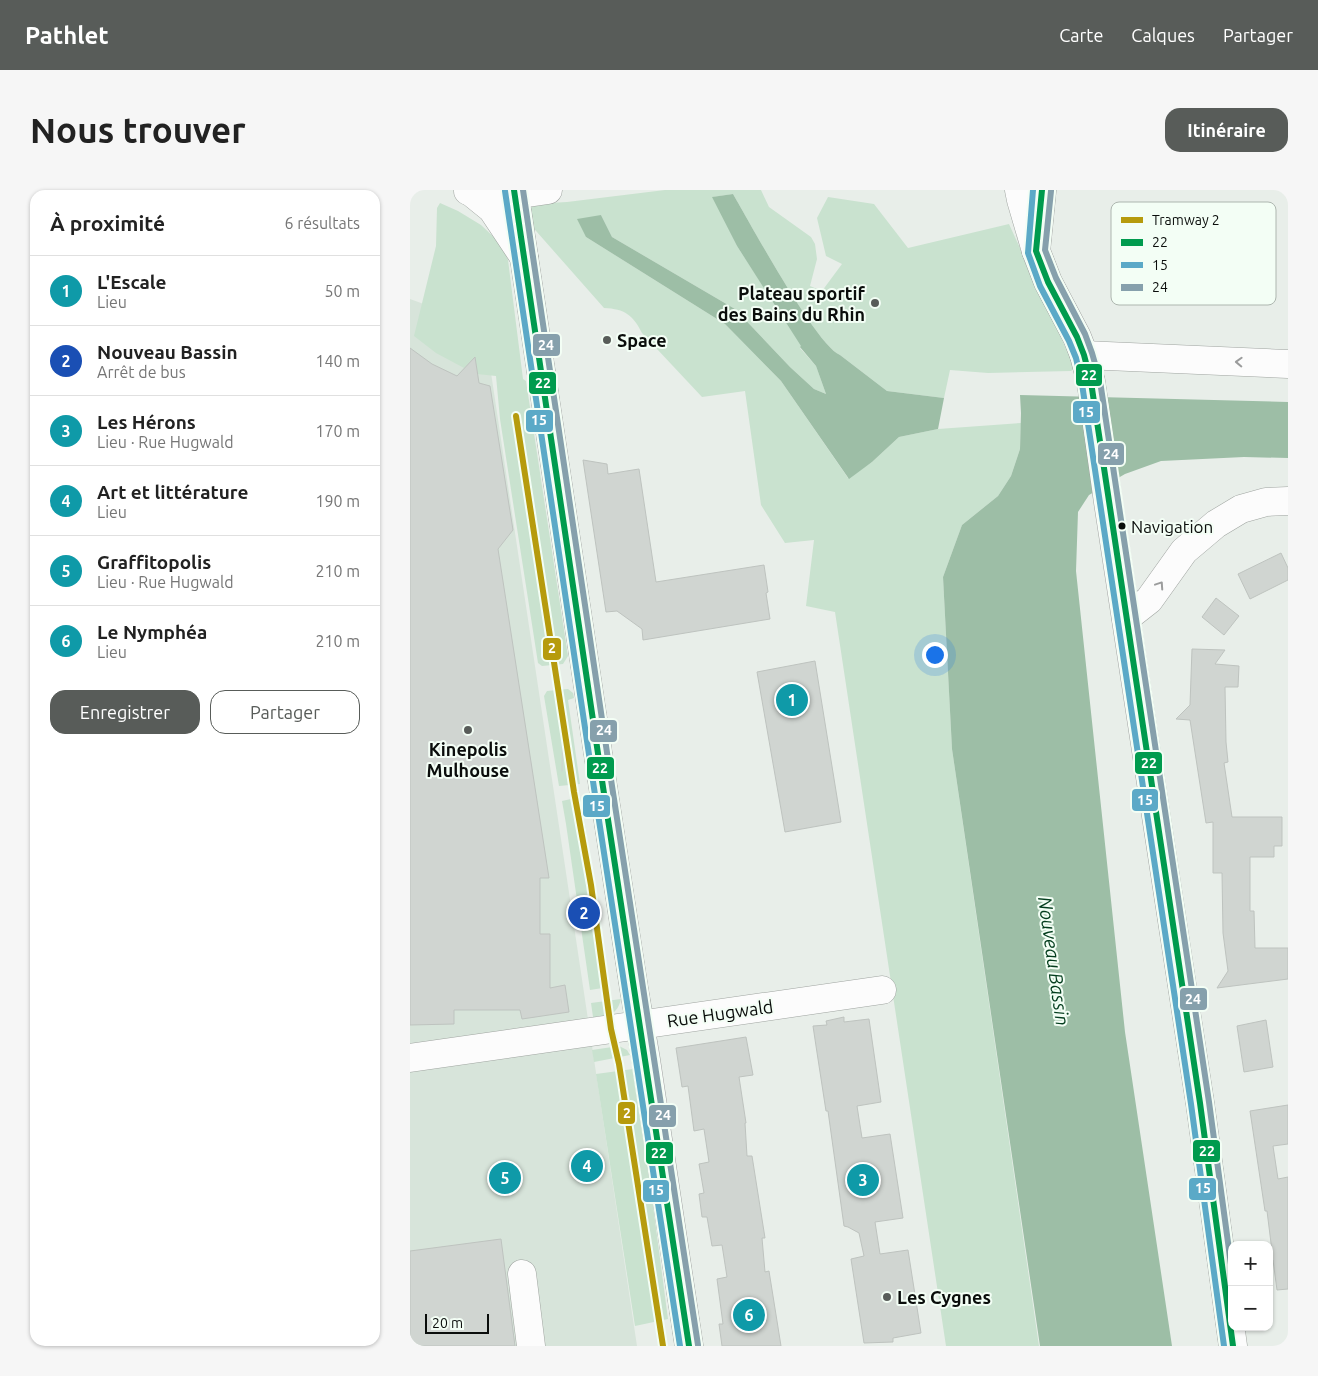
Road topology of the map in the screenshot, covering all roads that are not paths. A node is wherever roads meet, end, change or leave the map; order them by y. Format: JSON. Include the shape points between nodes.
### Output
{"nodes":[{"id":1,"x":548,"y":190,"type":"edge"},
{"id":2,"x":1019,"y":190,"type":"edge"},
{"id":3,"x":1042,"y":190,"type":"edge"},
{"id":4,"x":469,"y":191,"type":"edge"},
{"id":5,"x":514,"y":192,"type":"edge"},
{"id":6,"x":1036,"y":251,"type":"junction"},
{"id":7,"x":524,"y":257,"type":"junction"},
{"id":8,"x":1084,"y":355,"type":"junction"},
{"id":9,"x":1288,"y":364,"type":"edge"},
{"id":10,"x":1288,"y":501,"type":"edge"},
{"id":11,"x":1126,"y":618,"type":"junction"},
{"id":12,"x":882,"y":990,"type":"dead end"},
{"id":13,"x":640,"y":1024,"type":"junction"},
{"id":14,"x":410,"y":1058,"type":"edge"},
{"id":15,"x":522,"y":1274,"type":"dead end"},
{"id":16,"x":531,"y":1346,"type":"edge"},
{"id":17,"x":689,"y":1346,"type":"edge"},
{"id":18,"x":1234,"y":1346,"type":"edge"}],
"edges":[{"from":1,"to":5,"type":"main road"},
{"from":2,"to":6,"type":"main road"},
{"from":3,"to":6,"type":"main road"},
{"from":4,"to":5,"type":"main road"},
{"from":4,"to":7,"type":"main road","via":[[492,209]]},
{"from":5,"to":7,"type":"main road"},
{"from":6,"to":8,"type":"main road"},
{"from":7,"to":13,"type":"main road"},
{"from":9,"to":8,"type":"main road","one_way":true},
{"from":8,"to":11,"type":"main road","via":[[1091,382]]},
{"from":11,"to":10,"type":"main road","one_way":true,"via":[[1149,600],[1184,551],[1216,524],[1241,509],[1266,502]]},
{"from":11,"to":18,"type":"main road"},
{"from":12,"to":13,"type":"main road","name":"Rue Hugwald"},
{"from":13,"to":14,"type":"main road","name":"Rue Hugwald"},
{"from":13,"to":17,"type":"main road"},
{"from":15,"to":16,"type":"main road"}]}
